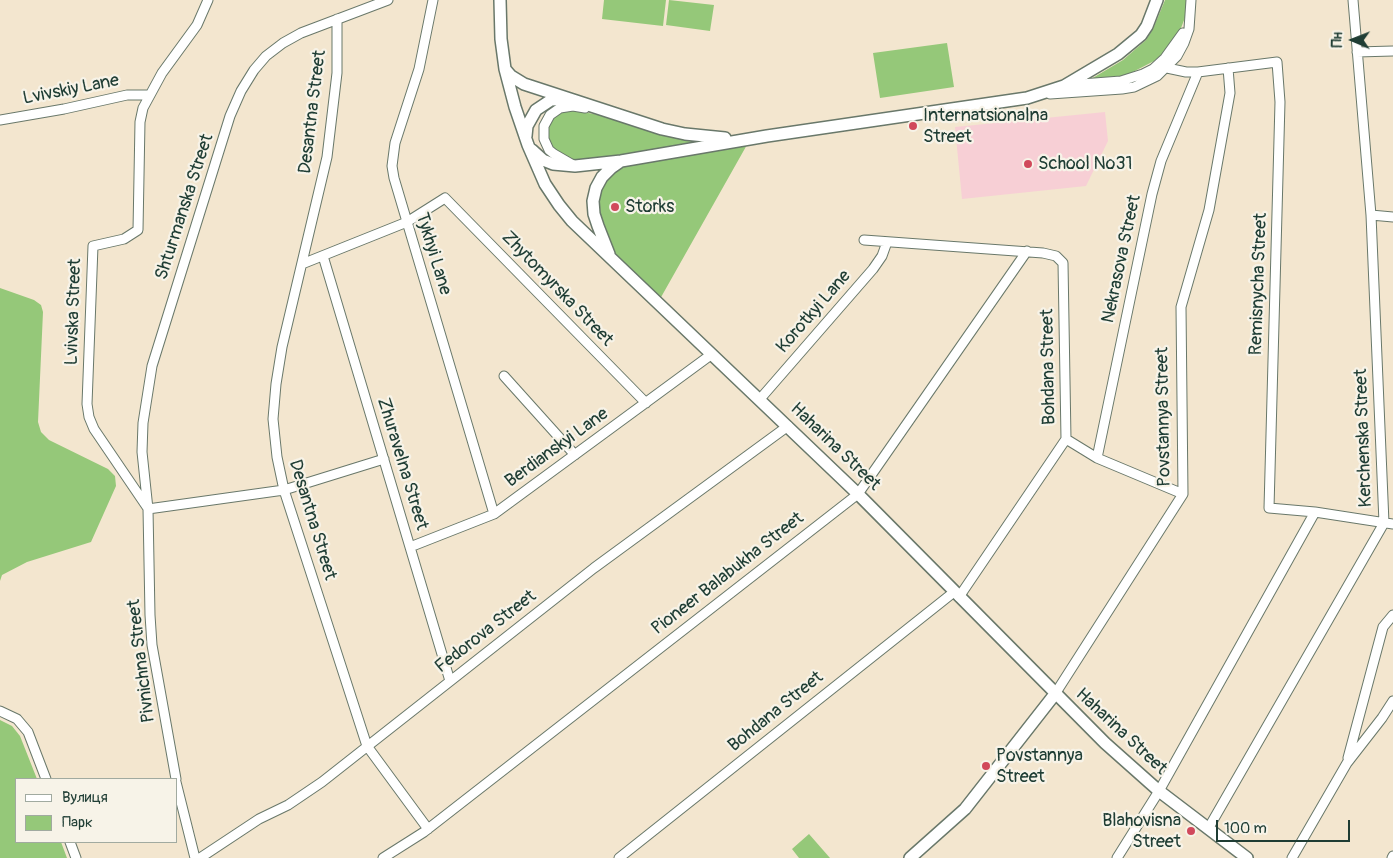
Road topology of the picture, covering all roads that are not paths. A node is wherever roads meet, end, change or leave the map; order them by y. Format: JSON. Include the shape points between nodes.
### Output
{"nodes":[{"id":1,"x":208,"y":0,"type":"edge"},
{"id":2,"x":388,"y":0,"type":"edge"},
{"id":3,"x":433,"y":0,"type":"edge"},
{"id":4,"x":500,"y":0,"type":"edge"},
{"id":5,"x":1157,"y":0,"type":"edge"},
{"id":6,"x":1191,"y":0,"type":"edge"},
{"id":7,"x":1352,"y":0,"type":"edge"},
{"id":8,"x":1191,"y":15,"type":"junction"},
{"id":9,"x":337,"y":19,"type":"junction"},
{"id":10,"x":1357,"y":52,"type":"junction"},
{"id":11,"x":1393,"y":52,"type":"edge"},
{"id":12,"x":1167,"y":68,"type":"junction"},
{"id":13,"x":1228,"y":68,"type":"junction"},
{"id":14,"x":505,"y":69,"type":"junction"},
{"id":15,"x":1198,"y":72,"type":"junction"},
{"id":16,"x":1064,"y":86,"type":"junction"},
{"id":17,"x":1040,"y":94,"type":"junction"},
{"id":18,"x":149,"y":95,"type":"junction"},
{"id":19,"x":570,"y":99,"type":"junction"},
{"id":20,"x":622,"y":116,"type":"junction"},
{"id":21,"x":0,"y":120,"type":"edge"},
{"id":22,"x":767,"y":136,"type":"junction"},
{"id":23,"x":528,"y":145,"type":"junction"},
{"id":24,"x":621,"y":161,"type":"junction"},
{"id":25,"x":575,"y":166,"type":"junction"},
{"id":26,"x":1371,"y":214,"type":"junction"},
{"id":27,"x":1393,"y":217,"type":"edge"},
{"id":28,"x":407,"y":222,"type":"junction"},
{"id":29,"x":864,"y":240,"type":"dead end"},
{"id":30,"x":887,"y":242,"type":"junction"},
{"id":31,"x":1027,"y":252,"type":"junction"},
{"id":32,"x":323,"y":256,"type":"junction"},
{"id":33,"x":612,"y":260,"type":"junction"},
{"id":34,"x":302,"y":264,"type":"junction"},
{"id":35,"x":712,"y":354,"type":"junction"},
{"id":36,"x":504,"y":376,"type":"dead end"},
{"id":37,"x":760,"y":399,"type":"junction"},
{"id":38,"x":646,"y":403,"type":"junction"},
{"id":39,"x":788,"y":426,"type":"junction"},
{"id":40,"x":1066,"y":439,"type":"junction"},
{"id":41,"x":575,"y":455,"type":"junction"},
{"id":42,"x":384,"y":458,"type":"junction"},
{"id":43,"x":1097,"y":458,"type":"junction"},
{"id":44,"x":284,"y":490,"type":"junction"},
{"id":45,"x":858,"y":494,"type":"junction"},
{"id":46,"x":1183,"y":494,"type":"junction"},
{"id":47,"x":148,"y":509,"type":"junction"},
{"id":48,"x":1315,"y":512,"type":"junction"},
{"id":49,"x":494,"y":514,"type":"junction"},
{"id":50,"x":1389,"y":524,"type":"edge"},
{"id":51,"x":410,"y":547,"type":"junction"},
{"id":52,"x":956,"y":594,"type":"junction"},
{"id":53,"x":1393,"y":615,"type":"edge"},
{"id":54,"x":450,"y":681,"type":"junction"},
{"id":55,"x":1055,"y":694,"type":"junction"},
{"id":56,"x":1393,"y":701,"type":"edge"},
{"id":57,"x":0,"y":711,"type":"edge"},
{"id":58,"x":368,"y":746,"type":"junction"},
{"id":59,"x":1347,"y":763,"type":"junction"},
{"id":60,"x":46,"y":778,"type":"edge"},
{"id":61,"x":175,"y":778,"type":"edge"},
{"id":62,"x":178,"y":789,"type":"edge"},
{"id":63,"x":1159,"y":791,"type":"junction"},
{"id":64,"x":428,"y":829,"type":"junction"},
{"id":65,"x":1208,"y":829,"type":"junction"},
{"id":66,"x":70,"y":843,"type":"edge"},
{"id":67,"x":76,"y":858,"type":"edge"},
{"id":68,"x":196,"y":858,"type":"edge"},
{"id":69,"x":200,"y":858,"type":"edge"},
{"id":70,"x":383,"y":858,"type":"edge"},
{"id":71,"x":619,"y":858,"type":"edge"},
{"id":72,"x":910,"y":858,"type":"edge"},
{"id":73,"x":1117,"y":858,"type":"edge"},
{"id":74,"x":1247,"y":858,"type":"edge"},
{"id":75,"x":1292,"y":858,"type":"edge"}],
"edges":[{"from":1,"to":18,"type":"street","name":"Lvivska Street","via":[[197,25]]},
{"from":2,"to":9,"type":"street","name":"Shturmanska Street"},
{"from":3,"to":28,"type":"street","name":"Tykhyi Lane","via":[[421,60],[393,155],[394,178]]},
{"from":4,"to":14,"type":"street","name":"Haharina Street"},
{"from":5,"to":16,"type":"street","via":[[1147,26],[1133,43]]},
{"from":6,"to":8,"type":"street"},
{"from":7,"to":10,"type":"street","name":"Kerchenska Street"},
{"from":8,"to":12,"type":"street","via":[[1184,44]]},
{"from":8,"to":16,"type":"street","via":[[1179,40],[1153,69],[1121,82]]},
{"from":9,"to":34,"type":"street","name":"Desantna Street","via":[[337,72],[327,157]]},
{"from":9,"to":47,"type":"street","name":"Shturmanska Street","via":[[301,33],[266,56],[237,99],[152,366],[146,394],[142,452]]},
{"from":10,"to":11,"type":"street"},
{"from":10,"to":26,"type":"street","name":"Kerchenska Street"},
{"from":12,"to":15,"type":"street"},
{"from":12,"to":17,"type":"street","via":[[1134,87]]},
{"from":13,"to":15,"type":"street"},
{"from":13,"to":46,"type":"street","name":"Povstannya Street","via":[[1230,93],[1209,210],[1181,307]]},
{"from":13,"to":48,"type":"street","name":"Remisnycha Street","via":[[1278,62],[1280,102],[1269,508]]},
{"from":14,"to":19,"type":"street","via":[[524,84]]},
{"from":14,"to":23,"type":"street","name":"Haharina Street"},
{"from":15,"to":43,"type":"street","name":"Nekrasova Street","via":[[1161,161],[1152,194]]},
{"from":16,"to":17,"type":"street"},
{"from":17,"to":22,"type":"street"},
{"from":18,"to":21,"type":"street","name":"Lvivskiy Lane","via":[[127,95]]},
{"from":18,"to":47,"type":"street","name":"Lvivska Street","via":[[140,122],[138,230],[124,239],[93,246],[87,404],[94,429]]},
{"from":19,"to":20,"type":"street"},
{"from":19,"to":23,"type":"street","via":[[551,100],[536,110],[527,126]]},
{"from":20,"to":22,"type":"street","via":[[662,129],[712,138]]},
{"from":20,"to":25,"type":"street","via":[[573,106],[560,108],[550,115],[544,126],[546,145],[554,154]]},
{"from":22,"to":24,"type":"street"},
{"from":23,"to":25,"type":"street","via":[[543,160]]},
{"from":23,"to":33,"type":"street","name":"Haharina Street","via":[[559,205]]},
{"from":24,"to":25,"type":"street"},
{"from":24,"to":33,"type":"street","via":[[602,177],[594,201],[594,214]]},
{"from":26,"to":27,"type":"street"},
{"from":26,"to":50,"type":"street","name":"Kerchenska Street"},
{"from":28,"to":32,"type":"street"},
{"from":28,"to":38,"type":"street","name":"Zhytomyrska Street","via":[[444,198]]},
{"from":28,"to":49,"type":"street","name":"Tykhyi Lane"},
{"from":29,"to":30,"type":"street"},
{"from":30,"to":31,"type":"street"},
{"from":30,"to":37,"type":"street","name":"Korotkyi Lane","via":[[873,269]]},
{"from":31,"to":40,"type":"street","name":"Bohdana Street","via":[[1056,256],[1063,264]]},
{"from":31,"to":45,"type":"street","name":"Pioneer Balabukha Street"},
{"from":32,"to":34,"type":"street"},
{"from":32,"to":42,"type":"street","name":"Zhuravelna Street"},
{"from":33,"to":35,"type":"street","name":"Haharina Street"},
{"from":34,"to":44,"type":"street","name":"Desantna Street","via":[[282,347],[274,411],[276,457]]},
{"from":35,"to":37,"type":"street","name":"Haharina Street"},
{"from":35,"to":38,"type":"street","name":"Berdianskyi Lane"},
{"from":36,"to":41,"type":"street"},
{"from":37,"to":39,"type":"street","name":"Haharina Street"},
{"from":38,"to":41,"type":"street","name":"Berdianskyi Lane"},
{"from":39,"to":45,"type":"street","name":"Haharina Street"},
{"from":39,"to":54,"type":"street","name":"Fedorova Street","via":[[594,568]]},
{"from":40,"to":43,"type":"street"},
{"from":40,"to":52,"type":"street","name":"Bohdana Street"},
{"from":41,"to":49,"type":"street","name":"Berdianskyi Lane"},
{"from":42,"to":44,"type":"street"},
{"from":42,"to":51,"type":"street","name":"Zhuravelna Street"},
{"from":43,"to":46,"type":"street"},
{"from":44,"to":47,"type":"street"},
{"from":44,"to":58,"type":"street","name":"Desantna Street"},
{"from":45,"to":52,"type":"street","name":"Haharina Street"},
{"from":45,"to":64,"type":"street","name":"Pioneer Balabukha Street"},
{"from":46,"to":55,"type":"street","name":"Povstannya Street"},
{"from":47,"to":61,"type":"street","name":"Pivnichna Street","via":[[152,645]]},
{"from":48,"to":50,"type":"street"},
{"from":48,"to":63,"type":"street"},
{"from":49,"to":51,"type":"street","name":"Berdianskyi Lane"},
{"from":50,"to":65,"type":"street","name":"Kerchenska Street"},
{"from":51,"to":54,"type":"street","name":"Zhuravelna Street"},
{"from":52,"to":55,"type":"street","name":"Haharina Street"},
{"from":52,"to":71,"type":"street","name":"Bohdana Street"},
{"from":53,"to":59,"type":"street","via":[[1383,627]]},
{"from":54,"to":58,"type":"street","name":"Fedorova Street"},
{"from":55,"to":63,"type":"street","name":"Haharina Street"},
{"from":55,"to":72,"type":"street","name":"Povstannya Street","via":[[965,809]]},
{"from":56,"to":59,"type":"street"},
{"from":57,"to":60,"type":"street","via":[[17,719],[28,732]]},
{"from":58,"to":64,"type":"street","name":"Desantna Street"},
{"from":58,"to":69,"type":"street","name":"Fedorova Street","via":[[288,805],[259,819]]},
{"from":59,"to":75,"type":"street"},
{"from":62,"to":68,"type":"street","name":"Pivnichna Street"},
{"from":63,"to":65,"type":"street","name":"Haharina Street"},
{"from":63,"to":73,"type":"street"},
{"from":64,"to":70,"type":"street","name":"Pioneer Balabukha Street"},
{"from":65,"to":74,"type":"street","name":"Haharina Street"},
{"from":66,"to":67,"type":"street"}]}
